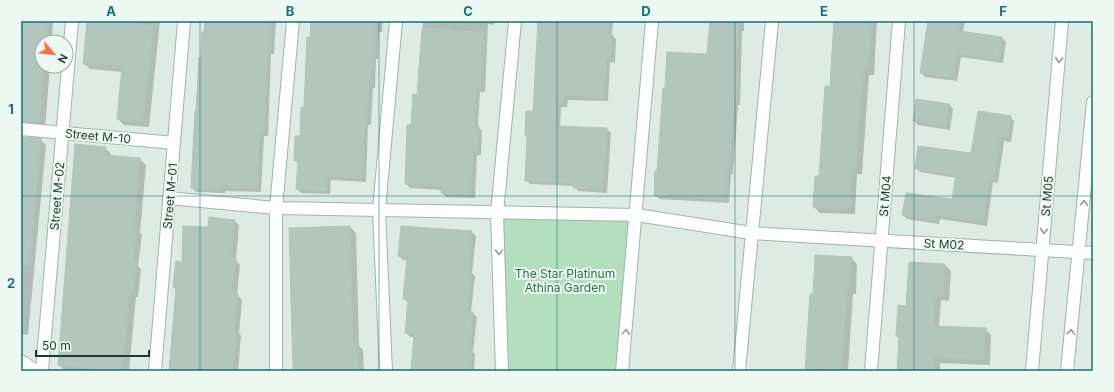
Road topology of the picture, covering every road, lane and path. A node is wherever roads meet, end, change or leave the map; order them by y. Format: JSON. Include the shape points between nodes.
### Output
{"nodes":[{"id":1,"x":72,"y":21,"type":"edge"},
{"id":2,"x":184,"y":21,"type":"edge"},
{"id":3,"x":294,"y":21,"type":"edge"},
{"id":4,"x":396,"y":21,"type":"edge"},
{"id":5,"x":515,"y":21,"type":"edge"},
{"id":6,"x":652,"y":21,"type":"edge"},
{"id":7,"x":772,"y":21,"type":"edge"},
{"id":8,"x":899,"y":21,"type":"edge"},
{"id":9,"x":1062,"y":21,"type":"edge"},
{"id":10,"x":1093,"y":102,"type":"edge"},
{"id":11,"x":21,"y":129,"type":"edge"},
{"id":12,"x":62,"y":132,"type":"junction"},
{"id":13,"x":174,"y":143,"type":"junction"},
{"id":14,"x":170,"y":198,"type":"junction"},
{"id":15,"x":276,"y":208,"type":"junction"},
{"id":16,"x":379,"y":210,"type":"junction"},
{"id":17,"x":497,"y":213,"type":"junction"},
{"id":18,"x":637,"y":215,"type":"junction"},
{"id":19,"x":751,"y":233,"type":"junction"},
{"id":20,"x":882,"y":240,"type":"junction"},
{"id":21,"x":1043,"y":249,"type":"junction"},
{"id":22,"x":1079,"y":252,"type":"junction"},
{"id":23,"x":1093,"y":253,"type":"edge"},
{"id":24,"x":21,"y":360,"type":"edge"},
{"id":25,"x":36,"y":371,"type":"edge"},
{"id":26,"x":42,"y":371,"type":"edge"},
{"id":27,"x":155,"y":371,"type":"edge"},
{"id":28,"x":276,"y":371,"type":"edge"},
{"id":29,"x":386,"y":371,"type":"edge"},
{"id":30,"x":502,"y":371,"type":"edge"},
{"id":31,"x":622,"y":371,"type":"edge"},
{"id":32,"x":739,"y":371,"type":"edge"},
{"id":33,"x":871,"y":371,"type":"edge"},
{"id":34,"x":1032,"y":371,"type":"edge"},
{"id":35,"x":1067,"y":371,"type":"edge"}],
"edges":[{"from":1,"to":12,"type":"street","name":"Street M-02"},
{"from":2,"to":13,"type":"street","name":"Street M-01"},
{"from":3,"to":15,"type":"street"},
{"from":4,"to":16,"type":"street"},
{"from":5,"to":17,"type":"street"},
{"from":6,"to":18,"type":"street"},
{"from":7,"to":19,"type":"street"},
{"from":8,"to":20,"type":"street","name":"St M04"},
{"from":9,"to":21,"type":"street","name":"St M05","one_way":true},
{"from":22,"to":10,"type":"street","one_way":true},
{"from":11,"to":12,"type":"street","name":"Street M-10"},
{"from":12,"to":13,"type":"street","name":"Street M-10"},
{"from":12,"to":26,"type":"street","name":"Street M-02"},
{"from":13,"to":14,"type":"street","name":"Street M-01"},
{"from":14,"to":15,"type":"street","name":"St M02"},
{"from":14,"to":27,"type":"street","name":"Street M-01"},
{"from":15,"to":16,"type":"street","name":"St M02"},
{"from":15,"to":28,"type":"street"},
{"from":16,"to":17,"type":"street","name":"St M02"},
{"from":16,"to":29,"type":"street"},
{"from":17,"to":18,"type":"street","name":"St M02"},
{"from":17,"to":30,"type":"street","one_way":true},
{"from":18,"to":19,"type":"street","name":"St M02"},
{"from":31,"to":18,"type":"street","one_way":true},
{"from":19,"to":20,"type":"street","name":"St M02"},
{"from":19,"to":32,"type":"street"},
{"from":20,"to":21,"type":"street","name":"St M02"},
{"from":20,"to":33,"type":"street","name":"St M04"},
{"from":21,"to":22,"type":"street","name":"St M02"},
{"from":21,"to":34,"type":"street","name":"St M05"},
{"from":22,"to":23,"type":"street","name":"St M02"},
{"from":35,"to":22,"type":"street","one_way":true},
{"from":24,"to":25,"type":"street"}]}
